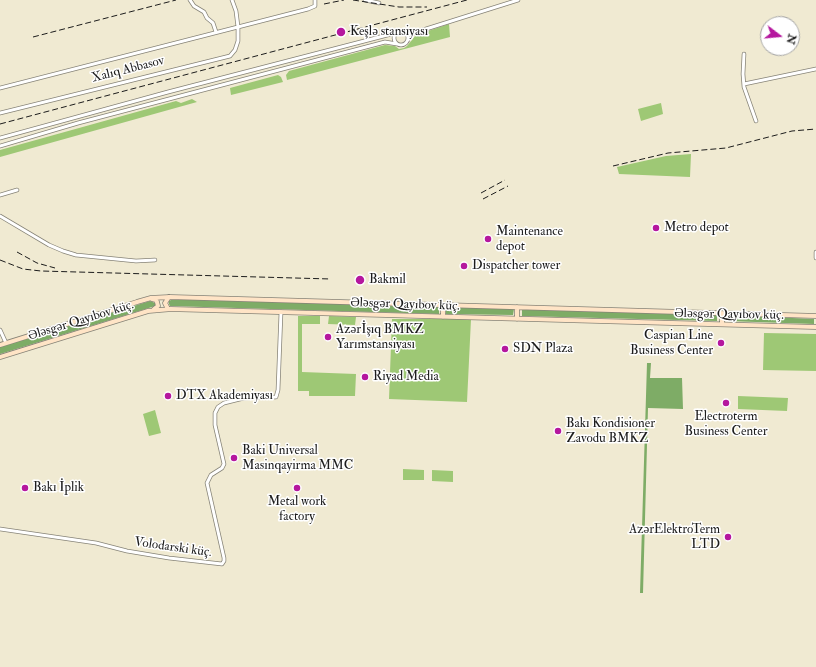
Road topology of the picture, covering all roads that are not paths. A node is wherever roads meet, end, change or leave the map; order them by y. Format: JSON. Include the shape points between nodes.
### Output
{"nodes":[{"id":1,"x":190,"y":0,"type":"edge"},
{"id":2,"x":232,"y":0,"type":"edge"},
{"id":3,"x":315,"y":0,"type":"edge"},
{"id":4,"x":365,"y":0,"type":"edge"},
{"id":5,"x":518,"y":0,"type":"edge"},
{"id":6,"x":379,"y":3,"type":"dead end"},
{"id":7,"x":238,"y":27,"type":"junction"},
{"id":8,"x":216,"y":32,"type":"junction"},
{"id":9,"x":399,"y":32,"type":"junction"},
{"id":10,"x":407,"y":35,"type":"junction"},
{"id":11,"x":397,"y":44,"type":"junction"},
{"id":12,"x":744,"y":54,"type":"dead end"},
{"id":13,"x":816,"y":69,"type":"edge"},
{"id":14,"x":744,"y":84,"type":"junction"},
{"id":15,"x":0,"y":88,"type":"edge"},
{"id":16,"x":0,"y":113,"type":"edge"},
{"id":17,"x":756,"y":121,"type":"dead end"},
{"id":18,"x":0,"y":138,"type":"edge"},
{"id":19,"x":0,"y":146,"type":"edge"},
{"id":20,"x":17,"y":190,"type":"dead end"},
{"id":21,"x":0,"y":194,"type":"edge"},
{"id":22,"x":0,"y":216,"type":"edge"},
{"id":23,"x":816,"y":252,"type":"edge"},
{"id":24,"x":816,"y":258,"type":"edge"},
{"id":25,"x":155,"y":260,"type":"dead end"},
{"id":26,"x":170,"y":297,"type":"junction"},
{"id":27,"x":151,"y":298,"type":"junction"},
{"id":28,"x":443,"y":305,"type":"junction"},
{"id":29,"x":517,"y":307,"type":"junction"},
{"id":30,"x":168,"y":309,"type":"junction"},
{"id":31,"x":154,"y":310,"type":"junction"},
{"id":32,"x":281,"y":312,"type":"junction"},
{"id":33,"x":722,"y":313,"type":"junction"},
{"id":34,"x":816,"y":316,"type":"edge"},
{"id":35,"x":443,"y":317,"type":"junction"},
{"id":36,"x":517,"y":319,"type":"junction"},
{"id":37,"x":722,"y":324,"type":"junction"},
{"id":38,"x":816,"y":327,"type":"edge"},
{"id":39,"x":0,"y":330,"type":"edge"},
{"id":40,"x":6,"y":343,"type":"junction"},
{"id":41,"x":0,"y":345,"type":"edge"},
{"id":42,"x":0,"y":357,"type":"edge"},
{"id":43,"x":0,"y":529,"type":"edge"}],
"edges":[{"from":1,"to":8,"type":"street","via":[[213,23]]},
{"from":2,"to":7,"type":"street","name":"Xalıq Abbasov"},
{"from":3,"to":7,"type":"street","via":[[315,6],[308,9]]},
{"from":4,"to":6,"type":"street"},
{"from":5,"to":10,"type":"street"},
{"from":7,"to":8,"type":"street"},
{"from":7,"to":16,"type":"street","name":"Xalıq Abbasov","via":[[238,41],[230,56]]},
{"from":8,"to":15,"type":"street"},
{"from":9,"to":10,"type":"street"},
{"from":9,"to":11,"type":"street","via":[[394,36]]},
{"from":9,"to":18,"type":"street"},
{"from":10,"to":11,"type":"street","via":[[406,44]]},
{"from":11,"to":19,"type":"street","via":[[388,41]]},
{"from":12,"to":14,"type":"street"},
{"from":13,"to":14,"type":"street"},
{"from":14,"to":17,"type":"street"},
{"from":20,"to":21,"type":"street"},
{"from":22,"to":25,"type":"street","via":[[49,245],[76,255],[136,261]]},
{"from":23,"to":24,"type":"street"},
{"from":26,"to":27,"type":"main road","name":"Ələsgər Qayıbov küç."},
{"from":26,"to":28,"type":"main road","name":"Ələsgər Qayıbov küç."},
{"from":26,"to":30,"type":"main road","via":[[165,303]]},
{"from":27,"to":31,"type":"main road","via":[[158,302]]},
{"from":27,"to":40,"type":"main road","name":"Ələsgər Qayıbov küç."},
{"from":28,"to":29,"type":"main road","name":"Ələsgər Qayıbov küç."},
{"from":28,"to":35,"type":"main road"},
{"from":29,"to":33,"type":"main road","name":"Ələsgər Qayıbov küç."},
{"from":29,"to":36,"type":"main road"},
{"from":30,"to":31,"type":"main road","name":"Ələsgər Qayıbov küç."},
{"from":30,"to":32,"type":"main road","name":"Ələsgər Qayıbov küç."},
{"from":31,"to":42,"type":"main road","name":"Ələsgər Qayıbov küç."},
{"from":32,"to":35,"type":"main road","name":"Ələsgər Qayıbov küç."},
{"from":32,"to":43,"type":"street","name":"Volodarski küç.","via":[[276,397],[244,398],[224,403],[218,407],[214,418],[224,464],[211,475],[207,483],[224,558],[222,564],[155,556],[96,543]]},
{"from":33,"to":34,"type":"main road","name":"Ələsgər Qayıbov küç."},
{"from":33,"to":37,"type":"main road"},
{"from":35,"to":36,"type":"main road","name":"Ələsgər Qayıbov küç."},
{"from":36,"to":37,"type":"main road","name":"Ələsgər Qayıbov küç."},
{"from":37,"to":38,"type":"main road","name":"Ələsgər Qayıbov küç."},
{"from":39,"to":40,"type":"street"},
{"from":40,"to":41,"type":"main road","name":"Ələsgər Qayıbov küç."}]}
